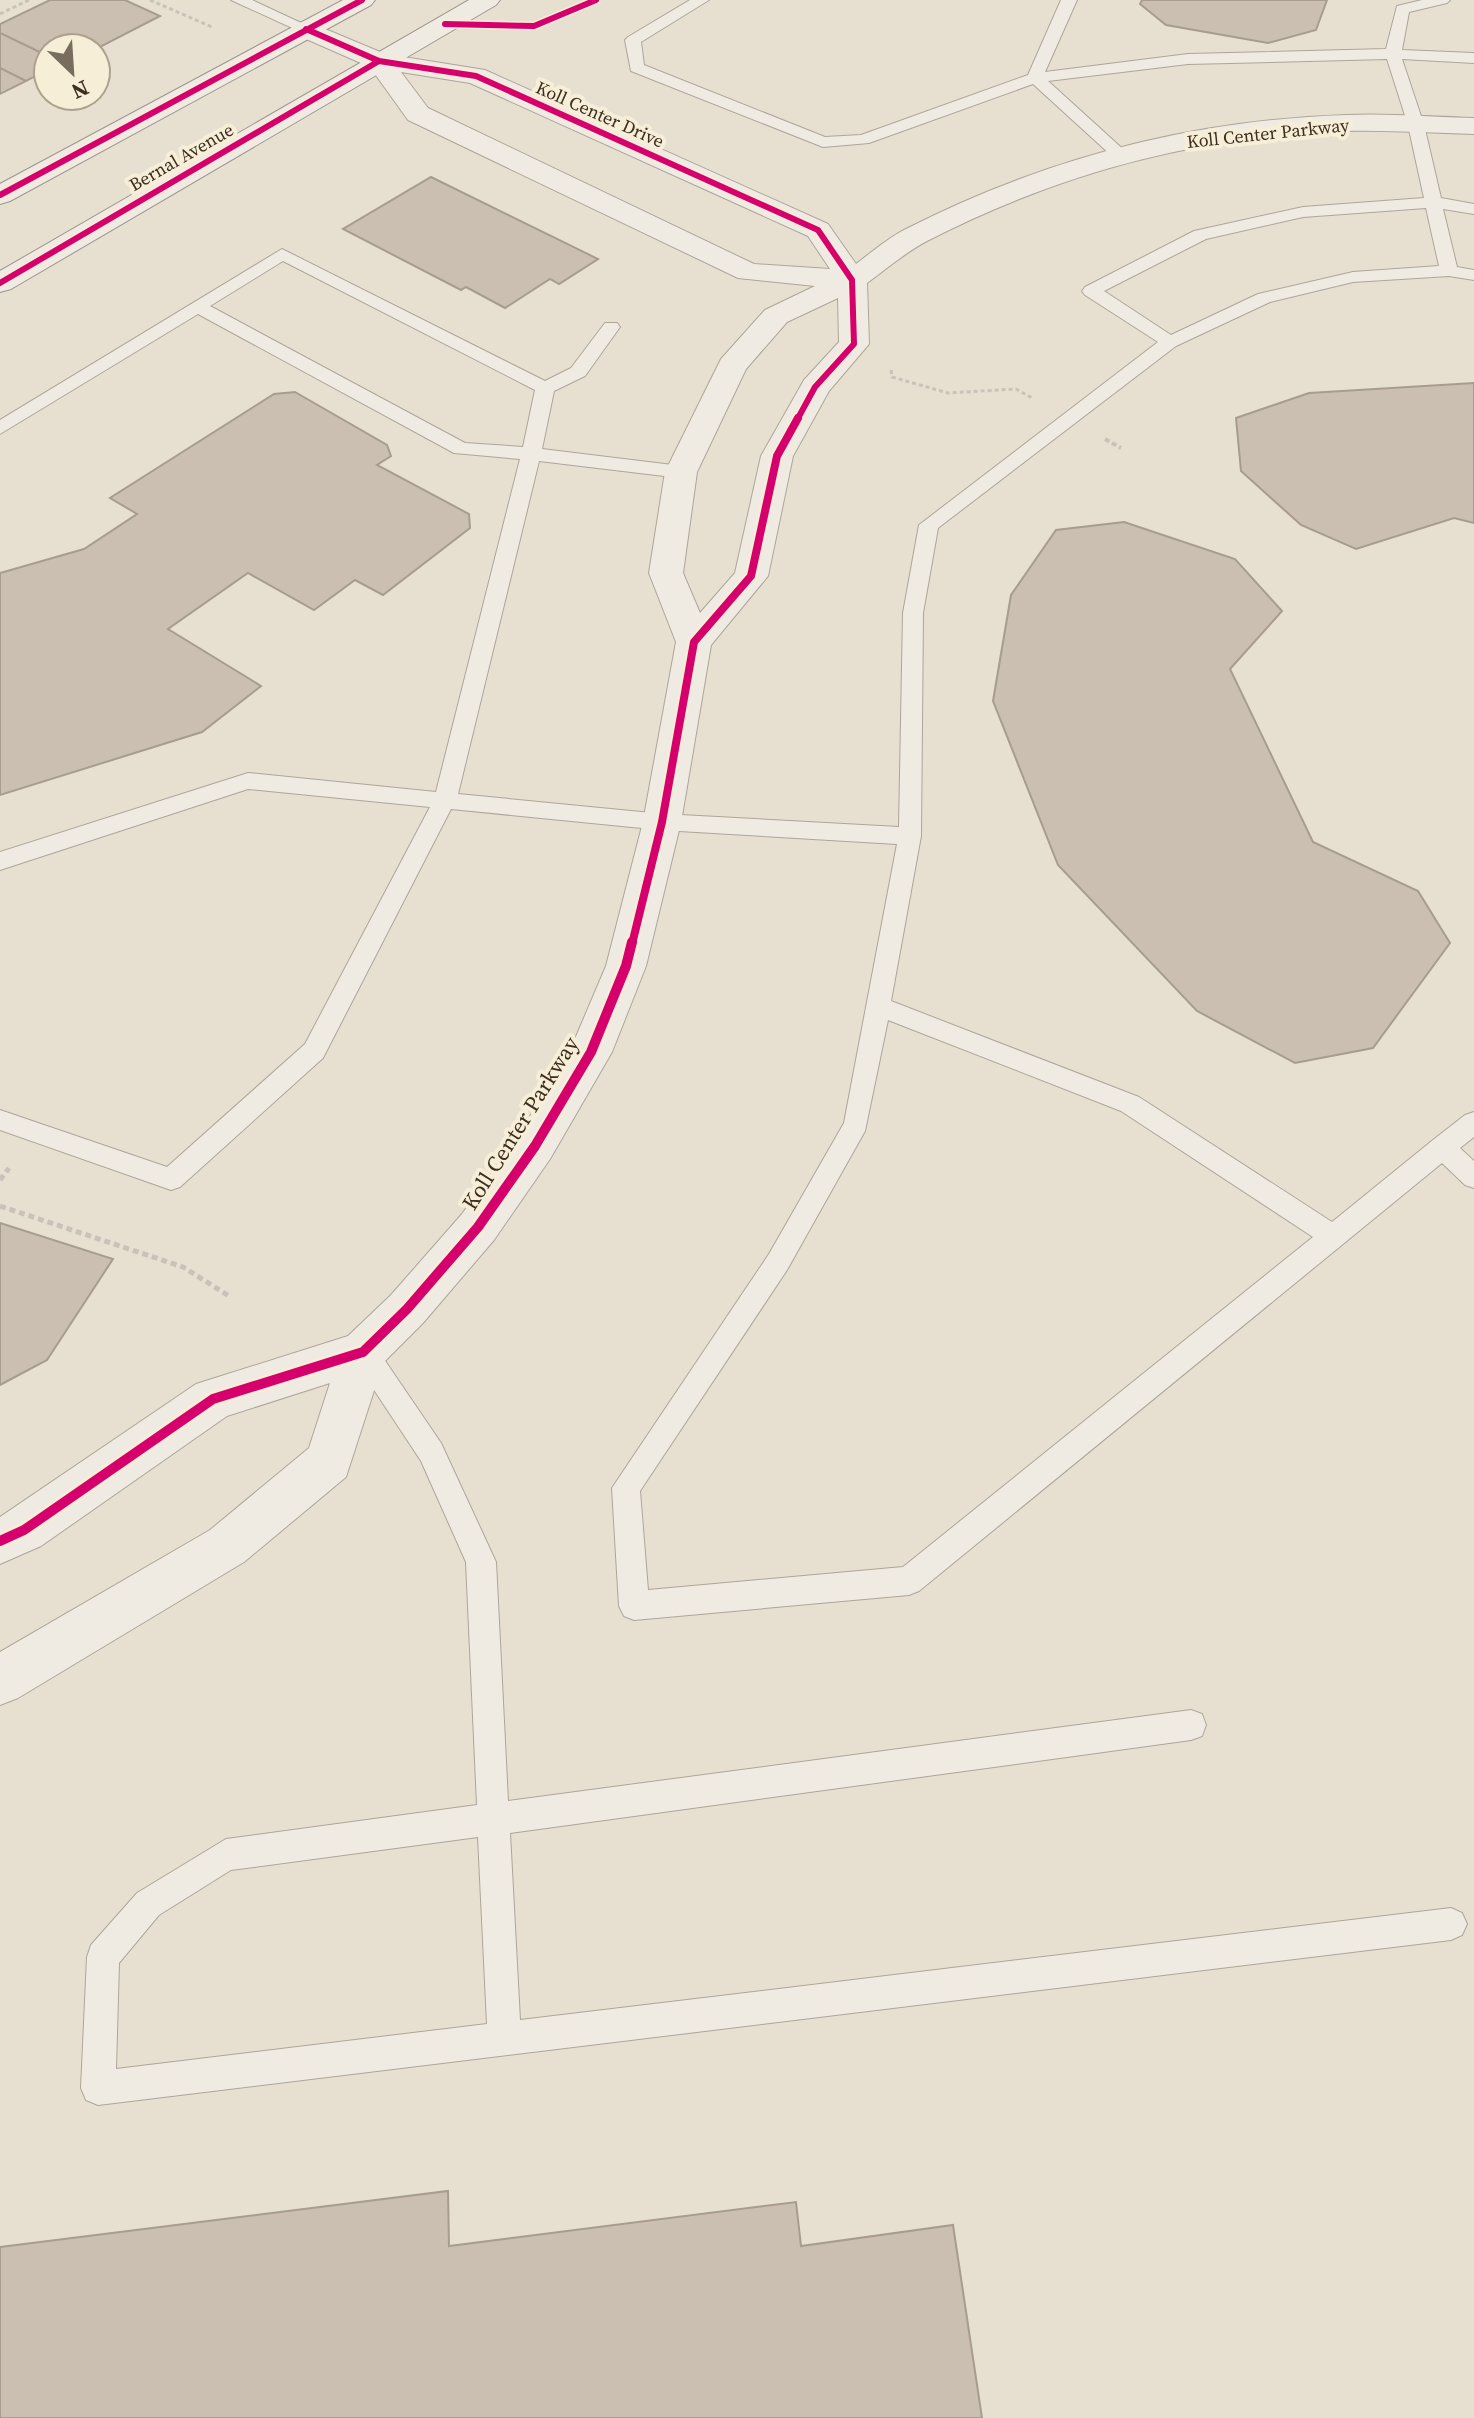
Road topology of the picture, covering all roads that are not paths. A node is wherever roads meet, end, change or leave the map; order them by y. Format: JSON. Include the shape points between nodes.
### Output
{"nodes":[{"id":1,"x":239,"y":0,"type":"edge"},
{"id":2,"x":362,"y":0,"type":"edge"},
{"id":3,"x":487,"y":0,"type":"edge"},
{"id":4,"x":701,"y":0,"type":"edge"},
{"id":5,"x":1069,"y":0,"type":"edge"},
{"id":6,"x":1442,"y":0,"type":"edge"},
{"id":7,"x":306,"y":29,"type":"junction"},
{"id":8,"x":1393,"y":54,"type":"junction"},
{"id":9,"x":1474,"y":58,"type":"edge"},
{"id":10,"x":379,"y":61,"type":"junction"},
{"id":11,"x":1035,"y":78,"type":"junction"},
{"id":12,"x":1416,"y":125,"type":"junction"},
{"id":13,"x":1474,"y":126,"type":"edge"},
{"id":14,"x":91,"y":146,"type":"junction"},
{"id":15,"x":1119,"y":154,"type":"junction"},
{"id":16,"x":0,"y":172,"type":"edge"},
{"id":17,"x":0,"y":195,"type":"edge"},
{"id":18,"x":1435,"y":202,"type":"junction"},
{"id":19,"x":1474,"y":209,"type":"edge"},
{"id":20,"x":1449,"y":271,"type":"junction"},
{"id":21,"x":1474,"y":275,"type":"edge"},
{"id":22,"x":852,"y":280,"type":"junction"},
{"id":23,"x":0,"y":283,"type":"edge"},
{"id":24,"x":197,"y":306,"type":"junction"},
{"id":25,"x":611,"y":327,"type":"dead end"},
{"id":26,"x":1170,"y":342,"type":"junction"},
{"id":27,"x":545,"y":388,"type":"junction"},
{"id":28,"x":0,"y":428,"type":"edge"},
{"id":29,"x":531,"y":454,"type":"junction"},
{"id":30,"x":681,"y":472,"type":"junction"},
{"id":31,"x":694,"y":642,"type":"junction"},
{"id":32,"x":445,"y":800,"type":"junction"},
{"id":33,"x":662,"y":822,"type":"junction"},
{"id":34,"x":910,"y":836,"type":"junction"},
{"id":35,"x":0,"y":861,"type":"edge"},
{"id":36,"x":878,"y":1006,"type":"junction"},
{"id":37,"x":0,"y":1120,"type":"edge"},
{"id":38,"x":1474,"y":1122,"type":"edge"},
{"id":39,"x":1442,"y":1147,"type":"junction"},
{"id":40,"x":1474,"y":1177,"type":"edge"},
{"id":41,"x":1332,"y":1236,"type":"junction"},
{"id":42,"x":363,"y":1352,"type":"junction"},
{"id":43,"x":0,"y":1541,"type":"edge"},
{"id":44,"x":0,"y":1680,"type":"edge"},
{"id":45,"x":1191,"y":1725,"type":"dead end"},
{"id":46,"x":494,"y":1820,"type":"junction"},
{"id":47,"x":1451,"y":1924,"type":"dead end"},
{"id":48,"x":504,"y":2040,"type":"junction"}],
"edges":[{"from":1,"to":7,"type":"lane"},
{"from":2,"to":7,"type":"street"},
{"from":3,"to":10,"type":"street","name":"Bernal Avenue"},
{"from":4,"to":11,"type":"lane","via":[[633,40],[637,68],[823,142],[863,140]]},
{"from":5,"to":11,"type":"lane"},
{"from":6,"to":8,"type":"lane","via":[[1402,9]]},
{"from":7,"to":10,"type":"street","name":"Koll Center Drive"},
{"from":7,"to":14,"type":"street"},
{"from":8,"to":9,"type":"lane"},
{"from":8,"to":11,"type":"lane","via":[[1188,59]]},
{"from":8,"to":12,"type":"lane"},
{"from":10,"to":22,"type":"street","name":"Koll Center Drive","via":[[476,76],[818,230]]},
{"from":10,"to":22,"type":"street","name":"Koll Center Drive","via":[[418,114],[748,272]]},
{"from":10,"to":23,"type":"street","name":"Bernal Avenue"},
{"from":11,"to":15,"type":"lane"},
{"from":12,"to":13,"type":"street","name":"Koll Center Parkway"},
{"from":12,"to":15,"type":"street","name":"Koll Center Parkway","via":[[1346,123],[1214,135]]},
{"from":12,"to":18,"type":"lane"},
{"from":14,"to":16,"type":"street"},
{"from":14,"to":17,"type":"street"},
{"from":15,"to":22,"type":"street","name":"Koll Center Parkway","via":[[1050,177],[914,236]]},
{"from":18,"to":19,"type":"lane"},
{"from":18,"to":20,"type":"lane"},
{"from":18,"to":26,"type":"lane","via":[[1303,212],[1200,235],[1091,291]]},
{"from":20,"to":21,"type":"lane"},
{"from":20,"to":26,"type":"lane","via":[[1353,277],[1264,298]]},
{"from":22,"to":30,"type":"street","name":"Koll Center Parkway","via":[[776,316],[732,366]]},
{"from":22,"to":31,"type":"street","via":[[854,344],[815,387],[777,456],[751,576]]},
{"from":24,"to":27,"type":"lane","via":[[282,254]]},
{"from":24,"to":28,"type":"lane"},
{"from":24,"to":29,"type":"lane","via":[[461,449]]},
{"from":25,"to":27,"type":"lane","via":[[578,372]]},
{"from":26,"to":34,"type":"lane","via":[[929,525],[913,613]]},
{"from":27,"to":29,"type":"lane"},
{"from":29,"to":30,"type":"lane"},
{"from":29,"to":32,"type":"lane"},
{"from":30,"to":31,"type":"street","name":"Koll Center Parkway","via":[[666,573]]},
{"from":31,"to":33,"type":"street","name":"Koll Center Parkway"},
{"from":32,"to":33,"type":"lane"},
{"from":32,"to":35,"type":"lane","via":[[248,781]]},
{"from":32,"to":37,"type":"lane","via":[[314,1051],[171,1179]]},
{"from":33,"to":34,"type":"lane"},
{"from":33,"to":42,"type":"street","name":"Koll Center Parkway","via":[[626,966],[591,1052],[478,1227]]},
{"from":34,"to":36,"type":"lane"},
{"from":36,"to":41,"type":"lane","via":[[1130,1104]]},
{"from":36,"to":41,"type":"lane","via":[[856,1124],[778,1262],[626,1488],[634,1606],[909,1581]]},
{"from":38,"to":39,"type":"lane"},
{"from":39,"to":40,"type":"lane"},
{"from":39,"to":41,"type":"lane"},
{"from":42,"to":43,"type":"street","name":"Koll Center Parkway","via":[[213,1399],[24,1530]]},
{"from":42,"to":44,"type":"street","name":"Koll Center Parkway","via":[[329,1461],[227,1546]]},
{"from":42,"to":46,"type":"lane","via":[[431,1452],[481,1562]]},
{"from":45,"to":46,"type":"lane"},
{"from":46,"to":48,"type":"lane"},
{"from":46,"to":48,"type":"lane","via":[[226,1855],[148,1904],[103,1957],[98,2088]]},
{"from":47,"to":48,"type":"lane"}]}
